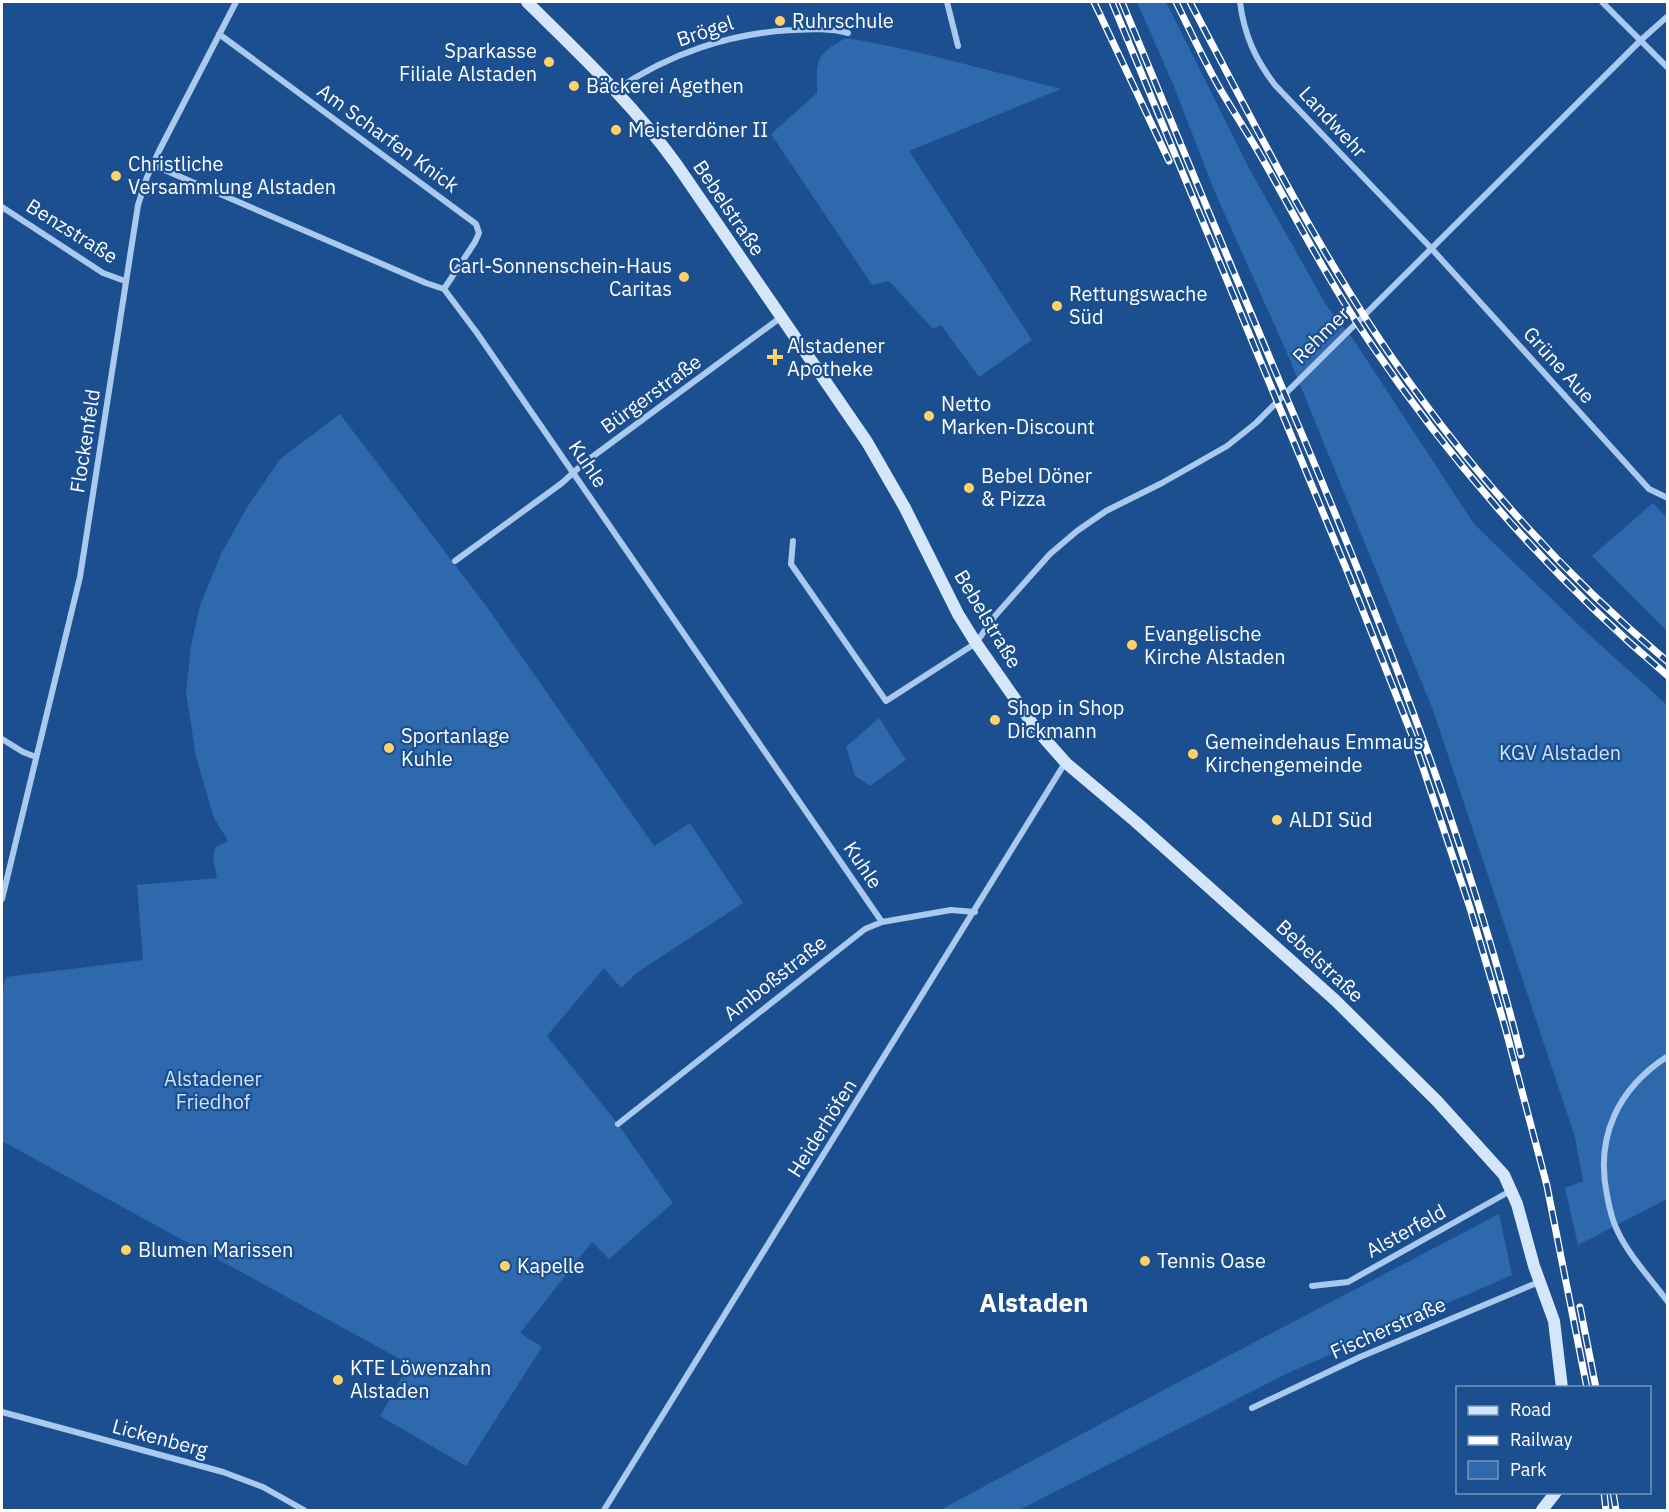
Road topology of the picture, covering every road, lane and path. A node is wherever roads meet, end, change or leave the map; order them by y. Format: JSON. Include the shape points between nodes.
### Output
{"nodes":[{"id":1,"x":236,"y":2,"type":"edge"},
{"id":2,"x":527,"y":2,"type":"edge"},
{"id":3,"x":947,"y":2,"type":"edge"},
{"id":4,"x":1240,"y":2,"type":"edge"},
{"id":5,"x":1602,"y":2,"type":"edge"},
{"id":6,"x":1668,"y":16,"type":"edge"},
{"id":7,"x":848,"y":33,"type":"dead end"},
{"id":8,"x":219,"y":34,"type":"junction"},
{"id":9,"x":1641,"y":40,"type":"junction"},
{"id":10,"x":958,"y":46,"type":"dead end"},
{"id":11,"x":1668,"y":68,"type":"edge"},
{"id":12,"x":616,"y":90,"type":"junction"},
{"id":13,"x":153,"y":165,"type":"junction"},
{"id":14,"x":2,"y":207,"type":"edge"},
{"id":15,"x":1431,"y":248,"type":"junction"},
{"id":16,"x":125,"y":281,"type":"junction"},
{"id":17,"x":444,"y":289,"type":"junction"},
{"id":18,"x":780,"y":318,"type":"junction"},
{"id":19,"x":574,"y":473,"type":"junction"},
{"id":20,"x":1668,"y":498,"type":"edge"},
{"id":21,"x":793,"y":541,"type":"dead end"},
{"id":22,"x":454,"y":561,"type":"dead end"},
{"id":23,"x":976,"y":643,"type":"junction"},
{"id":24,"x":2,"y":739,"type":"edge"},
{"id":25,"x":36,"y":757,"type":"junction"},
{"id":26,"x":1066,"y":763,"type":"junction"},
{"id":27,"x":2,"y":899,"type":"edge"},
{"id":28,"x":975,"y":912,"type":"junction"},
{"id":29,"x":882,"y":922,"type":"junction"},
{"id":30,"x":1668,"y":1056,"type":"edge"},
{"id":31,"x":618,"y":1124,"type":"dead end"},
{"id":32,"x":1512,"y":1190,"type":"junction"},
{"id":33,"x":1539,"y":1282,"type":"junction"},
{"id":34,"x":1312,"y":1286,"type":"dead end"},
{"id":35,"x":1668,"y":1302,"type":"edge"},
{"id":36,"x":1562,"y":1386,"type":"edge"},
{"id":37,"x":1252,"y":1408,"type":"dead end"},
{"id":38,"x":2,"y":1412,"type":"edge"},
{"id":39,"x":1554,"y":1494,"type":"edge"},
{"id":40,"x":304,"y":1510,"type":"edge"},
{"id":41,"x":604,"y":1510,"type":"edge"},
{"id":42,"x":1542,"y":1510,"type":"edge"}],
"edges":[{"from":1,"to":8,"type":"street","name":"Flockenfeld"},
{"from":2,"to":12,"type":"street","name":"Bebelstraße"},
{"from":3,"to":10,"type":"street"},
{"from":4,"to":15,"type":"street","name":"Landwehr","via":[[1250,44],[1270,78]]},
{"from":5,"to":9,"type":"street"},
{"from":6,"to":9,"type":"street","name":"Rehmer"},
{"from":7,"to":12,"type":"street","name":"Brögel","via":[[809,29],[730,38],[685,54]]},
{"from":8,"to":13,"type":"street","name":"Flockenfeld"},
{"from":8,"to":17,"type":"street","name":"Am Scharfen Knick","via":[[476,224],[477,239]]},
{"from":9,"to":11,"type":"street"},
{"from":9,"to":15,"type":"street","name":"Rehmer"},
{"from":12,"to":18,"type":"street","name":"Bebelstraße","via":[[663,146]]},
{"from":13,"to":16,"type":"street","name":"Flockenfeld","via":[[135,215]]},
{"from":13,"to":17,"type":"street","name":"Kuhle"},
{"from":14,"to":16,"type":"street","name":"Benzstraße","via":[[103,273]]},
{"from":15,"to":20,"type":"street","name":"Grüne Aue","via":[[1649,489]]},
{"from":15,"to":23,"type":"street","name":"Rehmer","via":[[1238,437],[1106,512],[1063,542],[995,616]]},
{"from":16,"to":25,"type":"street","name":"Flockenfeld","via":[[82,568]]},
{"from":17,"to":19,"type":"street","name":"Kuhle"},
{"from":18,"to":19,"type":"street","name":"Bürgerstraße"},
{"from":18,"to":23,"type":"street","name":"Bebelstraße","via":[[890,480]]},
{"from":19,"to":22,"type":"street","name":"Bürgerstraße"},
{"from":19,"to":29,"type":"street","name":"Kuhle"},
{"from":21,"to":23,"type":"street","via":[[791,564],[886,701]]},
{"from":23,"to":26,"type":"street","name":"Bebelstraße","via":[[1030,722]]},
{"from":24,"to":25,"type":"street"},
{"from":25,"to":27,"type":"street","name":"Flockenfeld"},
{"from":26,"to":28,"type":"street","name":"Heiderhöfen"},
{"from":26,"to":32,"type":"street","name":"Bebelstraße","via":[[1335,1000],[1494,1162]]},
{"from":28,"to":29,"type":"street","name":"Amboßstraße","via":[[951,910]]},
{"from":28,"to":41,"type":"street","name":"Heiderhöfen"},
{"from":29,"to":31,"type":"street","name":"Amboßstraße","via":[[853,938]]},
{"from":30,"to":35,"type":"street","via":[[1643,1075],[1618,1107],[1604,1146],[1604,1180],[1616,1228]]},
{"from":32,"to":33,"type":"street","name":"Bebelstraße"},
{"from":32,"to":34,"type":"street","name":"Alsterfeld","via":[[1348,1282]]},
{"from":33,"to":36,"type":"street","name":"Bebelstraße","via":[[1554,1321]]},
{"from":33,"to":37,"type":"street","name":"Fischerstraße","via":[[1388,1345]]},
{"from":38,"to":40,"type":"street","name":"Lickenberg","via":[[240,1478]]},
{"from":39,"to":42,"type":"street"}]}
